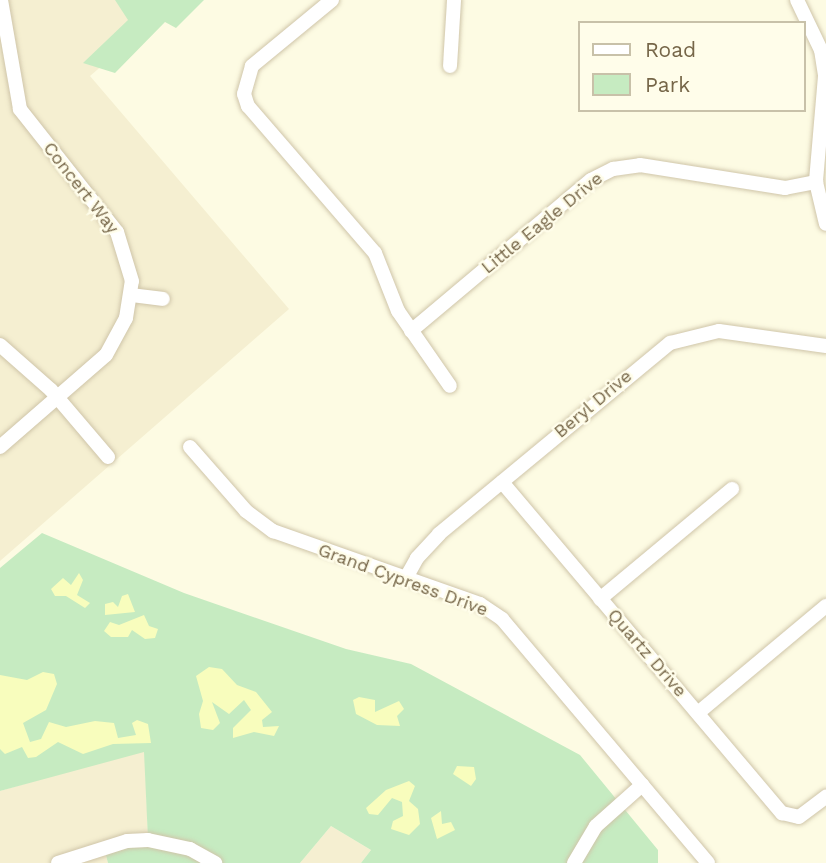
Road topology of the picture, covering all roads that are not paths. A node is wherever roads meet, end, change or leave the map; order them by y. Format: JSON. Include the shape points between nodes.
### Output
{"nodes":[{"id":1,"x":1,"y":0,"type":"edge"},
{"id":2,"x":332,"y":0,"type":"edge"},
{"id":3,"x":454,"y":0,"type":"edge"},
{"id":4,"x":797,"y":0,"type":"edge"},
{"id":5,"x":450,"y":66,"type":"dead end"},
{"id":6,"x":816,"y":182,"type":"junction"},
{"id":7,"x":826,"y":225,"type":"edge"},
{"id":8,"x":131,"y":295,"type":"junction"},
{"id":9,"x":163,"y":299,"type":"dead end"},
{"id":10,"x":411,"y":331,"type":"junction"},
{"id":11,"x":0,"y":345,"type":"edge"},
{"id":12,"x":826,"y":346,"type":"edge"},
{"id":13,"x":450,"y":386,"type":"dead end"},
{"id":14,"x":58,"y":398,"type":"junction"},
{"id":15,"x":0,"y":447,"type":"edge"},
{"id":16,"x":190,"y":447,"type":"dead end"},
{"id":17,"x":108,"y":457,"type":"dead end"},
{"id":18,"x":502,"y":482,"type":"junction"},
{"id":19,"x":732,"y":489,"type":"dead end"},
{"id":20,"x":406,"y":578,"type":"junction"},
{"id":21,"x":600,"y":599,"type":"junction"},
{"id":22,"x":826,"y":606,"type":"edge"},
{"id":23,"x":698,"y":713,"type":"junction"},
{"id":24,"x":642,"y":785,"type":"junction"},
{"id":25,"x":826,"y":797,"type":"edge"},
{"id":26,"x":58,"y":863,"type":"edge"},
{"id":27,"x":215,"y":863,"type":"edge"},
{"id":28,"x":573,"y":863,"type":"edge"},
{"id":29,"x":708,"y":863,"type":"edge"}],
"edges":[{"from":1,"to":8,"type":"street","name":"Concert Way","via":[[20,109],[117,232],[130,265]]},
{"from":2,"to":10,"type":"street","via":[[252,66],[244,94],[248,106],[375,253]]},
{"from":3,"to":5,"type":"street"},
{"from":4,"to":6,"type":"street","via":[[821,50],[825,76]]},
{"from":6,"to":7,"type":"street"},
{"from":6,"to":10,"type":"street","name":"Little Eagle Drive","via":[[785,188],[640,165],[613,169],[592,180]]},
{"from":8,"to":9,"type":"street"},
{"from":8,"to":14,"type":"street","name":"Concert Way","via":[[126,318],[106,355]]},
{"from":10,"to":13,"type":"street"},
{"from":11,"to":14,"type":"street"},
{"from":12,"to":18,"type":"street","name":"Beryl Drive","via":[[719,331],[670,343]]},
{"from":14,"to":15,"type":"street","name":"Concert Way"},
{"from":14,"to":17,"type":"street"},
{"from":16,"to":20,"type":"street","name":"Grand Cypress Drive","via":[[246,511],[273,531]]},
{"from":18,"to":20,"type":"street","name":"Beryl Drive","via":[[427,546]]},
{"from":18,"to":21,"type":"street","name":"Quartz Drive"},
{"from":19,"to":21,"type":"street"},
{"from":20,"to":24,"type":"street","name":"Grand Cypress Drive","via":[[480,604],[502,619]]},
{"from":21,"to":23,"type":"street","name":"Quartz Drive"},
{"from":22,"to":23,"type":"street"},
{"from":23,"to":25,"type":"street","name":"Quartz Drive","via":[[782,813],[796,818]]},
{"from":24,"to":28,"type":"street","via":[[596,826]]},
{"from":24,"to":29,"type":"street","name":"Grand Cypress Drive"},
{"from":26,"to":27,"type":"street","via":[[127,841],[148,840],[190,849]]}]}
